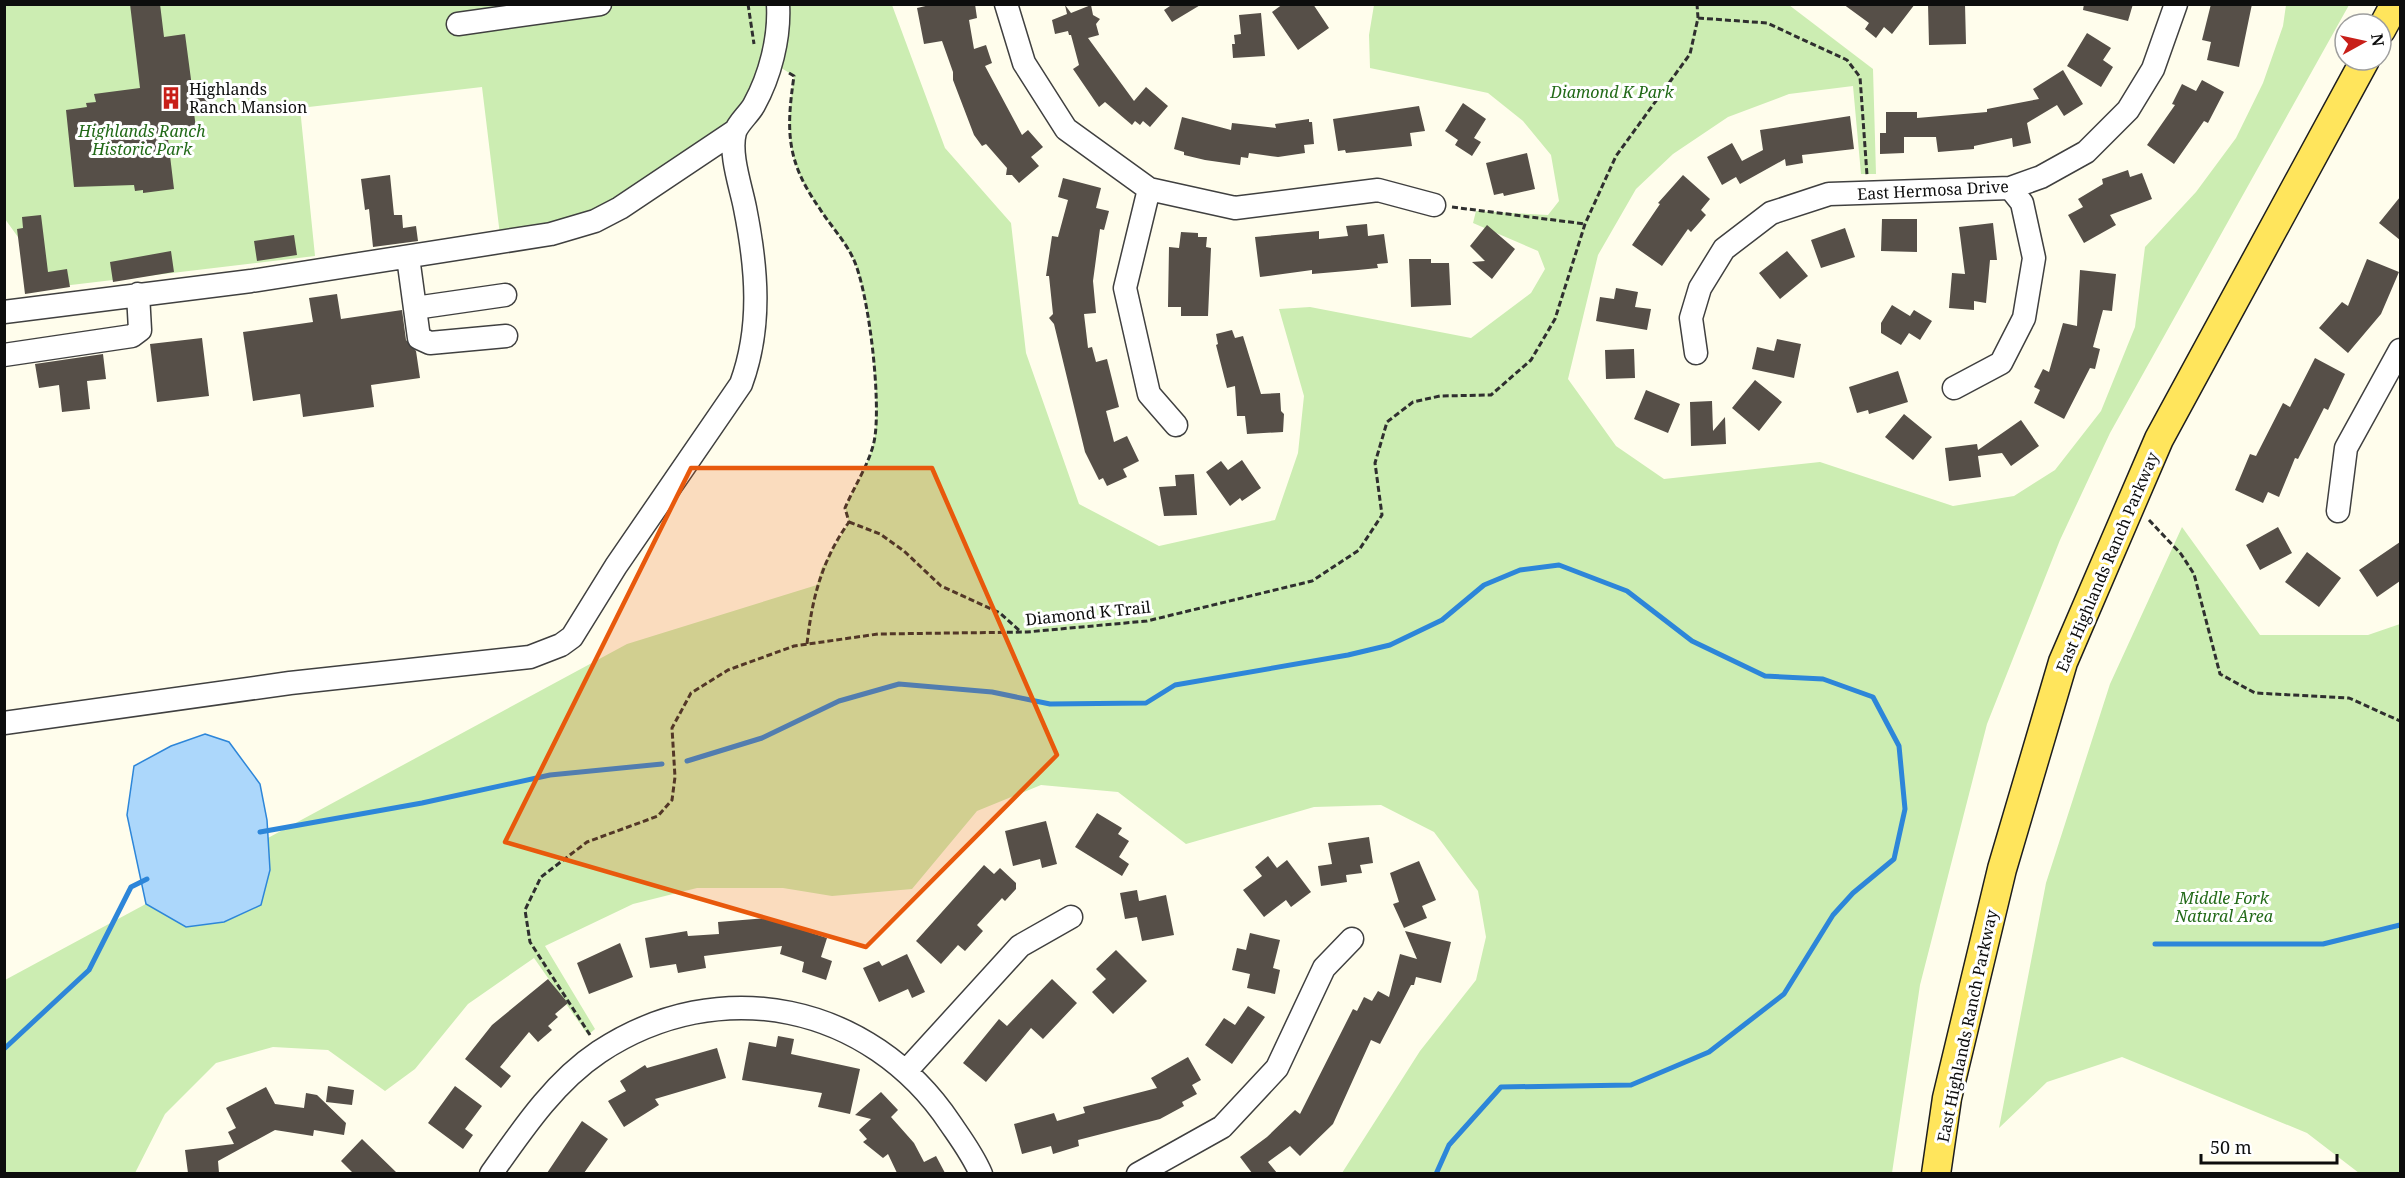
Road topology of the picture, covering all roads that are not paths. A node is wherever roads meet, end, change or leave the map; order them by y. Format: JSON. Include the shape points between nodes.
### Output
{"nodes":[{"id":1,"x":600,"y":4,"type":"edge"},
{"id":2,"x":778,"y":4,"type":"edge"},
{"id":3,"x":1006,"y":4,"type":"edge"},
{"id":4,"x":2176,"y":4,"type":"edge"},
{"id":5,"x":458,"y":24,"type":"dead end"},
{"id":6,"x":2358,"y":72,"type":"edge"},
{"id":7,"x":735,"y":131,"type":"junction"},
{"id":8,"x":2010,"y":188,"type":"junction"},
{"id":9,"x":1149,"y":189,"type":"junction"},
{"id":10,"x":1434,"y":205,"type":"road end"},
{"id":11,"x":408,"y":257,"type":"junction"},
{"id":12,"x":138,"y":294,"type":"junction"},
{"id":13,"x":504,"y":295,"type":"dead end"},
{"id":14,"x":415,"y":308,"type":"junction"},
{"id":15,"x":4,"y":312,"type":"edge"},
{"id":16,"x":506,"y":336,"type":"dead end"},
{"id":17,"x":2400,"y":350,"type":"edge"},
{"id":18,"x":1696,"y":353,"type":"dead end"},
{"id":19,"x":4,"y":355,"type":"edge"},
{"id":20,"x":1954,"y":388,"type":"dead end"},
{"id":21,"x":1176,"y":425,"type":"dead end"},
{"id":22,"x":2338,"y":511,"type":"dead end"},
{"id":23,"x":4,"y":723,"type":"edge"},
{"id":24,"x":1071,"y":917,"type":"dead end"},
{"id":25,"x":1352,"y":939,"type":"dead end"},
{"id":26,"x":907,"y":1070,"type":"junction"},
{"id":27,"x":491,"y":1173,"type":"edge"},
{"id":28,"x":981,"y":1173,"type":"edge"},
{"id":29,"x":1138,"y":1173,"type":"edge"},
{"id":30,"x":1936,"y":1173,"type":"edge"}],
"edges":[{"from":1,"to":5,"type":"street"},
{"from":2,"to":7,"type":"street","via":[[770,64],[760,94]]},
{"from":3,"to":9,"type":"street","via":[[1024,63],[1066,129]]},
{"from":4,"to":8,"type":"street","name":"East Hermosa Drive","via":[[2154,69],[2128,110],[2086,152],[2041,177]]},
{"from":6,"to":30,"type":"main road","name":"East Highlands Ranch Parkway","via":[[2159,439],[2062,662],[2005,858],[1947,1098]]},
{"from":7,"to":11,"type":"street","via":[[651,189],[595,220],[551,234]]},
{"from":7,"to":23,"type":"street","via":[[735,155],[754,269],[755,330],[751,356],[741,384],[572,637],[530,657],[290,683]]},
{"from":8,"to":18,"type":"street","name":"East Hermosa Drive","via":[[1829,194],[1771,213],[1724,249],[1700,288],[1691,318]]},
{"from":8,"to":20,"type":"street","via":[[2022,203],[2034,258],[2024,318],[2001,363]]},
{"from":9,"to":10,"type":"street","via":[[1235,208],[1378,190]]},
{"from":9,"to":21,"type":"street","via":[[1125,288],[1149,394]]},
{"from":11,"to":12,"type":"street"},
{"from":11,"to":14,"type":"street"},
{"from":12,"to":15,"type":"street"},
{"from":12,"to":19,"type":"street","via":[[140,330],[132,336]]},
{"from":13,"to":14,"type":"street"},
{"from":14,"to":16,"type":"street","via":[[420,338],[430,343]]},
{"from":17,"to":22,"type":"street","via":[[2346,448]]},
{"from":24,"to":26,"type":"street","via":[[1020,946]]},
{"from":25,"to":29,"type":"street","via":[[1324,968],[1277,1068],[1222,1127]]},
{"from":26,"to":27,"type":"street","via":[[857,1036],[819,1019],[748,1008],[696,1011],[671,1018],[600,1051],[581,1065],[543,1104]]},
{"from":26,"to":28,"type":"street","via":[[932,1096]]}]}
